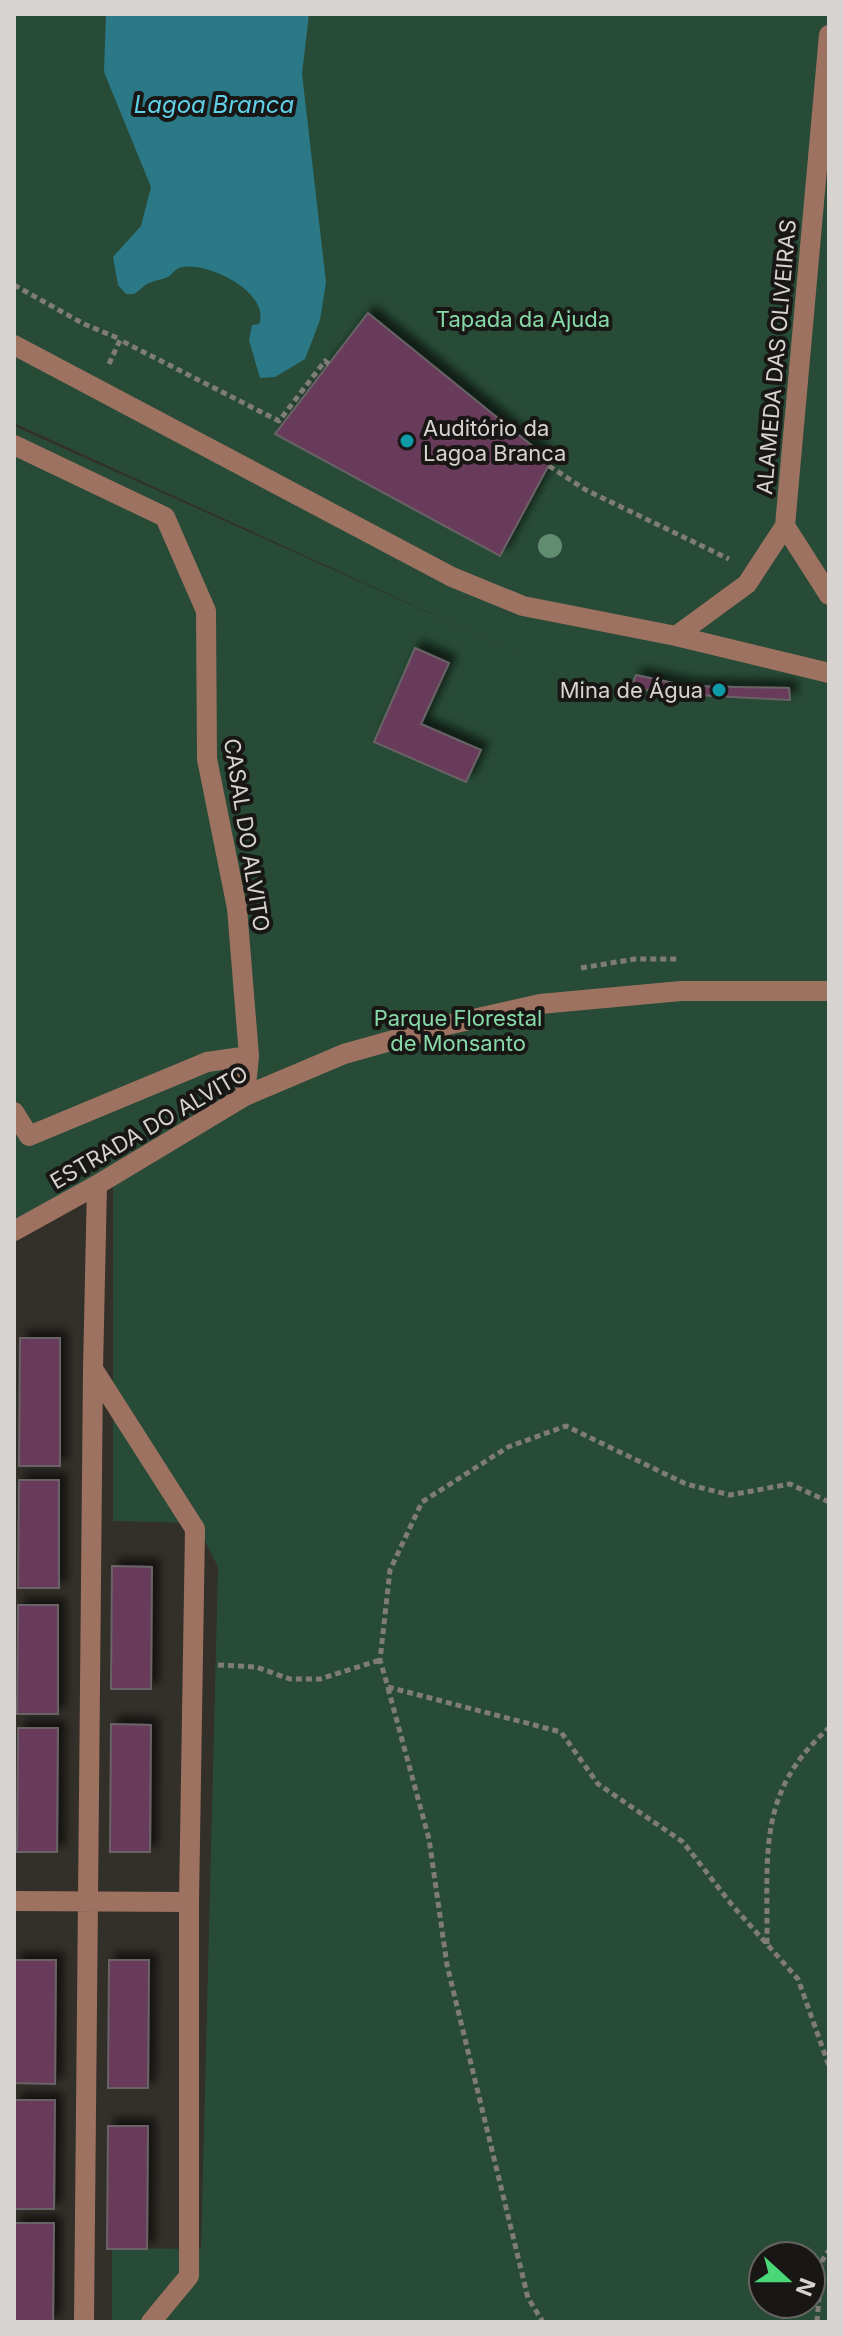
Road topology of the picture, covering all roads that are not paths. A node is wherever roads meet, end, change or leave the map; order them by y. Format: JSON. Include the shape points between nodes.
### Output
{"nodes":[{"id":1,"x":829,"y":35,"type":"edge"},
{"id":2,"x":14,"y":345,"type":"edge"},
{"id":3,"x":14,"y":445,"type":"edge"},
{"id":4,"x":785,"y":526,"type":"junction"},
{"id":5,"x":829,"y":595,"type":"edge"},
{"id":6,"x":676,"y":636,"type":"junction"},
{"id":7,"x":829,"y":673,"type":"edge"},
{"id":8,"x":829,"y":991,"type":"edge"},
{"id":9,"x":249,"y":1056,"type":"junction"},
{"id":10,"x":245,"y":1096,"type":"junction"},
{"id":11,"x":14,"y":1112,"type":"edge"},
{"id":12,"x":97,"y":1185,"type":"junction"},
{"id":13,"x":14,"y":1231,"type":"edge"},
{"id":14,"x":93,"y":1369,"type":"junction"},
{"id":15,"x":14,"y":1901,"type":"edge"},
{"id":16,"x":89,"y":1902,"type":"junction"},
{"id":17,"x":189,"y":1902,"type":"junction"},
{"id":18,"x":84,"y":2322,"type":"edge"},
{"id":19,"x":151,"y":2322,"type":"edge"}],
"edges":[{"from":1,"to":4,"type":"street","name":"ALAMEDA DAS OLIVEIRAS"},
{"from":2,"to":6,"type":"street","via":[[452,577],[523,606]]},
{"from":3,"to":9,"type":"street","name":"CASAL DO ALVITO","via":[[165,517],[206,611],[207,759],[237,908]]},
{"from":4,"to":5,"type":"street"},
{"from":4,"to":6,"type":"street","name":"ALAMEDA DAS OLIVEIRAS","via":[[747,584]]},
{"from":6,"to":7,"type":"street"},
{"from":8,"to":10,"type":"street","name":"ESTRADA DO ALVITO","via":[[681,991],[540,1004],[344,1054]]},
{"from":9,"to":10,"type":"street","name":"CASAL DO ALVITO"},
{"from":9,"to":11,"type":"street","via":[[207,1062],[29,1136]]},
{"from":10,"to":12,"type":"street","name":"ESTRADA DO ALVITO"},
{"from":12,"to":13,"type":"street","name":"ESTRADA DO ALVITO"},
{"from":12,"to":14,"type":"street"},
{"from":14,"to":16,"type":"street"},
{"from":14,"to":17,"type":"street","via":[[195,1529]]},
{"from":15,"to":16,"type":"street"},
{"from":16,"to":17,"type":"street"},
{"from":16,"to":18,"type":"street"},
{"from":17,"to":19,"type":"street","via":[[189,2276]]}]}
